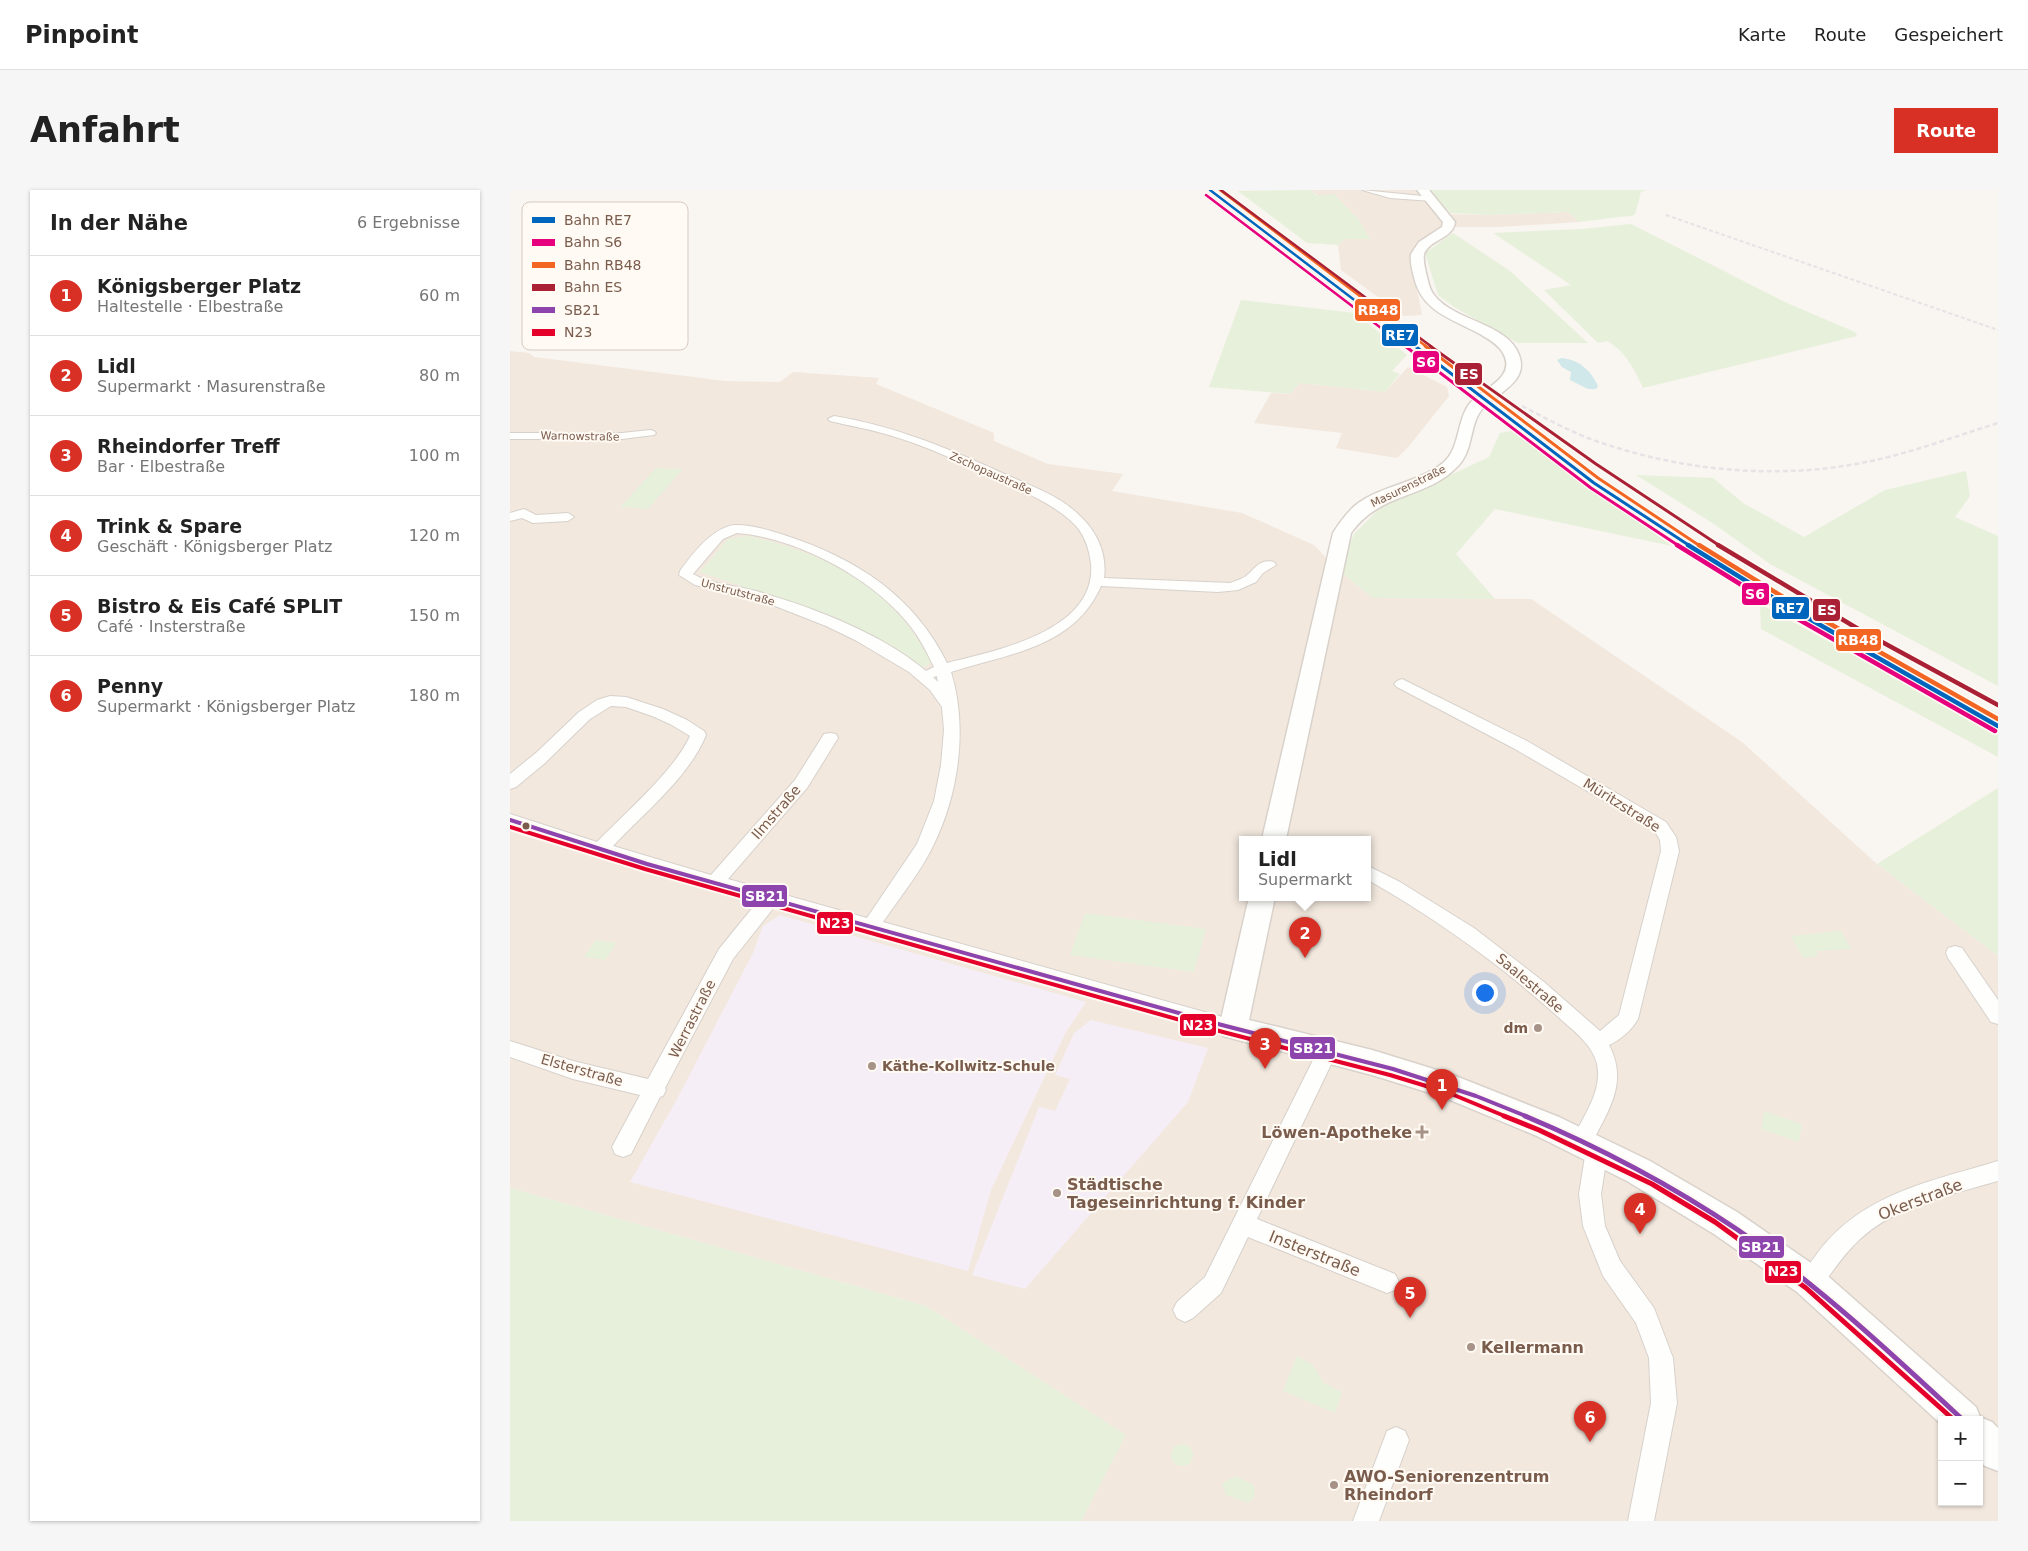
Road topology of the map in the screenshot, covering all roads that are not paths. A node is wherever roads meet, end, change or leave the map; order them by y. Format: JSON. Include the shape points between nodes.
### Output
{"nodes":[{"id":1,"x":1366,"y":190,"type":"edge"},
{"id":2,"x":1428,"y":195,"type":"edge"},
{"id":3,"x":834,"y":419,"type":"dead end"},
{"id":4,"x":650,"y":433,"type":"dead end"},
{"id":5,"x":510,"y":436,"type":"edge"},
{"id":6,"x":510,"y":517,"type":"edge"},
{"id":7,"x":568,"y":517,"type":"dead end"},
{"id":8,"x":1269,"y":565,"type":"dead end"},
{"id":9,"x":1097,"y":582,"type":"junction"},
{"id":10,"x":942,"y":669,"type":"junction"},
{"id":11,"x":922,"y":676,"type":"junction"},
{"id":12,"x":1402,"y":684,"type":"dead end"},
{"id":13,"x":950,"y":706,"type":"junction"},
{"id":14,"x":830,"y":738,"type":"dead end"},
{"id":15,"x":510,"y":783,"type":"edge"},
{"id":16,"x":510,"y":820,"type":"edge"},
{"id":17,"x":1275,"y":836,"type":"edge"},
{"id":18,"x":600,"y":849,"type":"junction"},
{"id":19,"x":1371,"y":874,"type":"edge"},
{"id":20,"x":715,"y":882,"type":"junction"},
{"id":21,"x":772,"y":898,"type":"junction"},
{"id":22,"x":1261,"y":901,"type":"edge"},
{"id":23,"x":872,"y":926,"type":"junction"},
{"id":24,"x":1954,"y":953,"type":"dead end"},
{"id":25,"x":1998,"y":1016,"type":"edge"},
{"id":26,"x":1233,"y":1028,"type":"junction"},
{"id":27,"x":1598,"y":1041,"type":"junction"},
{"id":28,"x":510,"y":1049,"type":"edge"},
{"id":29,"x":1327,"y":1052,"type":"junction"},
{"id":30,"x":656,"y":1090,"type":"junction"},
{"id":31,"x":1590,"y":1146,"type":"junction"},
{"id":32,"x":623,"y":1148,"type":"dead end"},
{"id":33,"x":1998,"y":1171,"type":"edge"},
{"id":34,"x":1244,"y":1224,"type":"junction"},
{"id":35,"x":1386,"y":1282,"type":"dead end"},
{"id":36,"x":1810,"y":1283,"type":"junction"},
{"id":37,"x":1185,"y":1310,"type":"dead end"},
{"id":38,"x":1959,"y":1416,"type":"edge"},
{"id":39,"x":1983,"y":1439,"type":"edge"},
{"id":40,"x":1396,"y":1440,"type":"dead end"},
{"id":41,"x":1998,"y":1453,"type":"edge"},
{"id":42,"x":1366,"y":1521,"type":"edge"},
{"id":43,"x":1641,"y":1521,"type":"edge"}],
"edges":[{"from":1,"to":2,"type":"street","via":[[1390,196]]},
{"from":2,"to":17,"type":"main road","name":"Masurenstraße","via":[[1447,218],[1449,226],[1421,248],[1417,259],[1424,287],[1430,298],[1450,314],[1499,340],[1512,355],[1513,371],[1508,380],[1475,408],[1468,420],[1462,449],[1450,465],[1367,505],[1348,522],[1342,533]]},
{"from":3,"to":9,"type":"street","name":"Zschopaustraße","via":[[898,434],[953,455],[1058,504],[1080,522],[1095,547]]},
{"from":4,"to":5,"type":"street","name":"Warnowstraße"},
{"from":6,"to":7,"type":"street","via":[[524,513],[533,519]]},
{"from":8,"to":9,"type":"street","via":[[1258,570],[1251,579],[1233,587]]},
{"from":9,"to":10,"type":"street","via":[[1073,616],[1046,636],[1004,654]]},
{"from":10,"to":11,"type":"street"},
{"from":10,"to":11,"type":"street","name":"Unstrutstraße","via":[[918,627],[885,592],[848,566],[804,546],[735,529],[718,536],[687,571],[686,575],[693,580],[767,599],[835,624],[872,643]]},
{"from":10,"to":13,"type":"street","name":"Unstrutstraße"},
{"from":11,"to":13,"type":"street","name":"Unstrutstraße","via":[[941,691]]},
{"from":12,"to":27,"type":"street","name":"Müritzstraße","via":[[1557,765],[1660,826],[1666,834],[1670,851],[1628,1019]]},
{"from":13,"to":23,"type":"street","name":"Unstrutstraße","via":[[950,766],[942,801],[926,845]]},
{"from":14,"to":20,"type":"street","name":"Ilmstraße","via":[[801,784]]},
{"from":15,"to":18,"type":"street","via":[[597,705],[609,701],[644,708],[691,729],[698,735],[697,742],[682,764]]},
{"from":16,"to":18,"type":"street"},
{"from":18,"to":20,"type":"street"},
{"from":19,"to":27,"type":"street","name":"Saalestraße","via":[[1408,893],[1463,930],[1524,976]]},
{"from":20,"to":21,"type":"street"},
{"from":21,"to":23,"type":"street"},
{"from":21,"to":30,"type":"street","name":"Werrastraße","via":[[726,954]]},
{"from":22,"to":26,"type":"main road"},
{"from":23,"to":26,"type":"street"},
{"from":24,"to":25,"type":"street"},
{"from":26,"to":29,"type":"main road"},
{"from":27,"to":31,"type":"street","name":"Saalestraße","via":[[1608,1065],[1607,1089]]},
{"from":28,"to":30,"type":"street","name":"Elsterstraße","via":[[573,1070]]},
{"from":29,"to":31,"type":"main road","via":[[1451,1087]]},
{"from":29,"to":34,"type":"street"},
{"from":30,"to":32,"type":"street","name":"Werrastraße"},
{"from":31,"to":36,"type":"main road","via":[[1655,1179],[1718,1217]]},
{"from":31,"to":43,"type":"street","name":"Saalestraße","via":[[1594,1226],[1612,1268],[1646,1316],[1661,1358],[1664,1403]]},
{"from":33,"to":36,"type":"street","name":"Okerstraße","via":[[1889,1207],[1852,1231]]},
{"from":34,"to":35,"type":"street","name":"Insterstraße"},
{"from":34,"to":37,"type":"street","via":[[1213,1285]]},
{"from":36,"to":38,"type":"main road"},
{"from":39,"to":41,"type":"main road"},
{"from":40,"to":42,"type":"street"}]}
